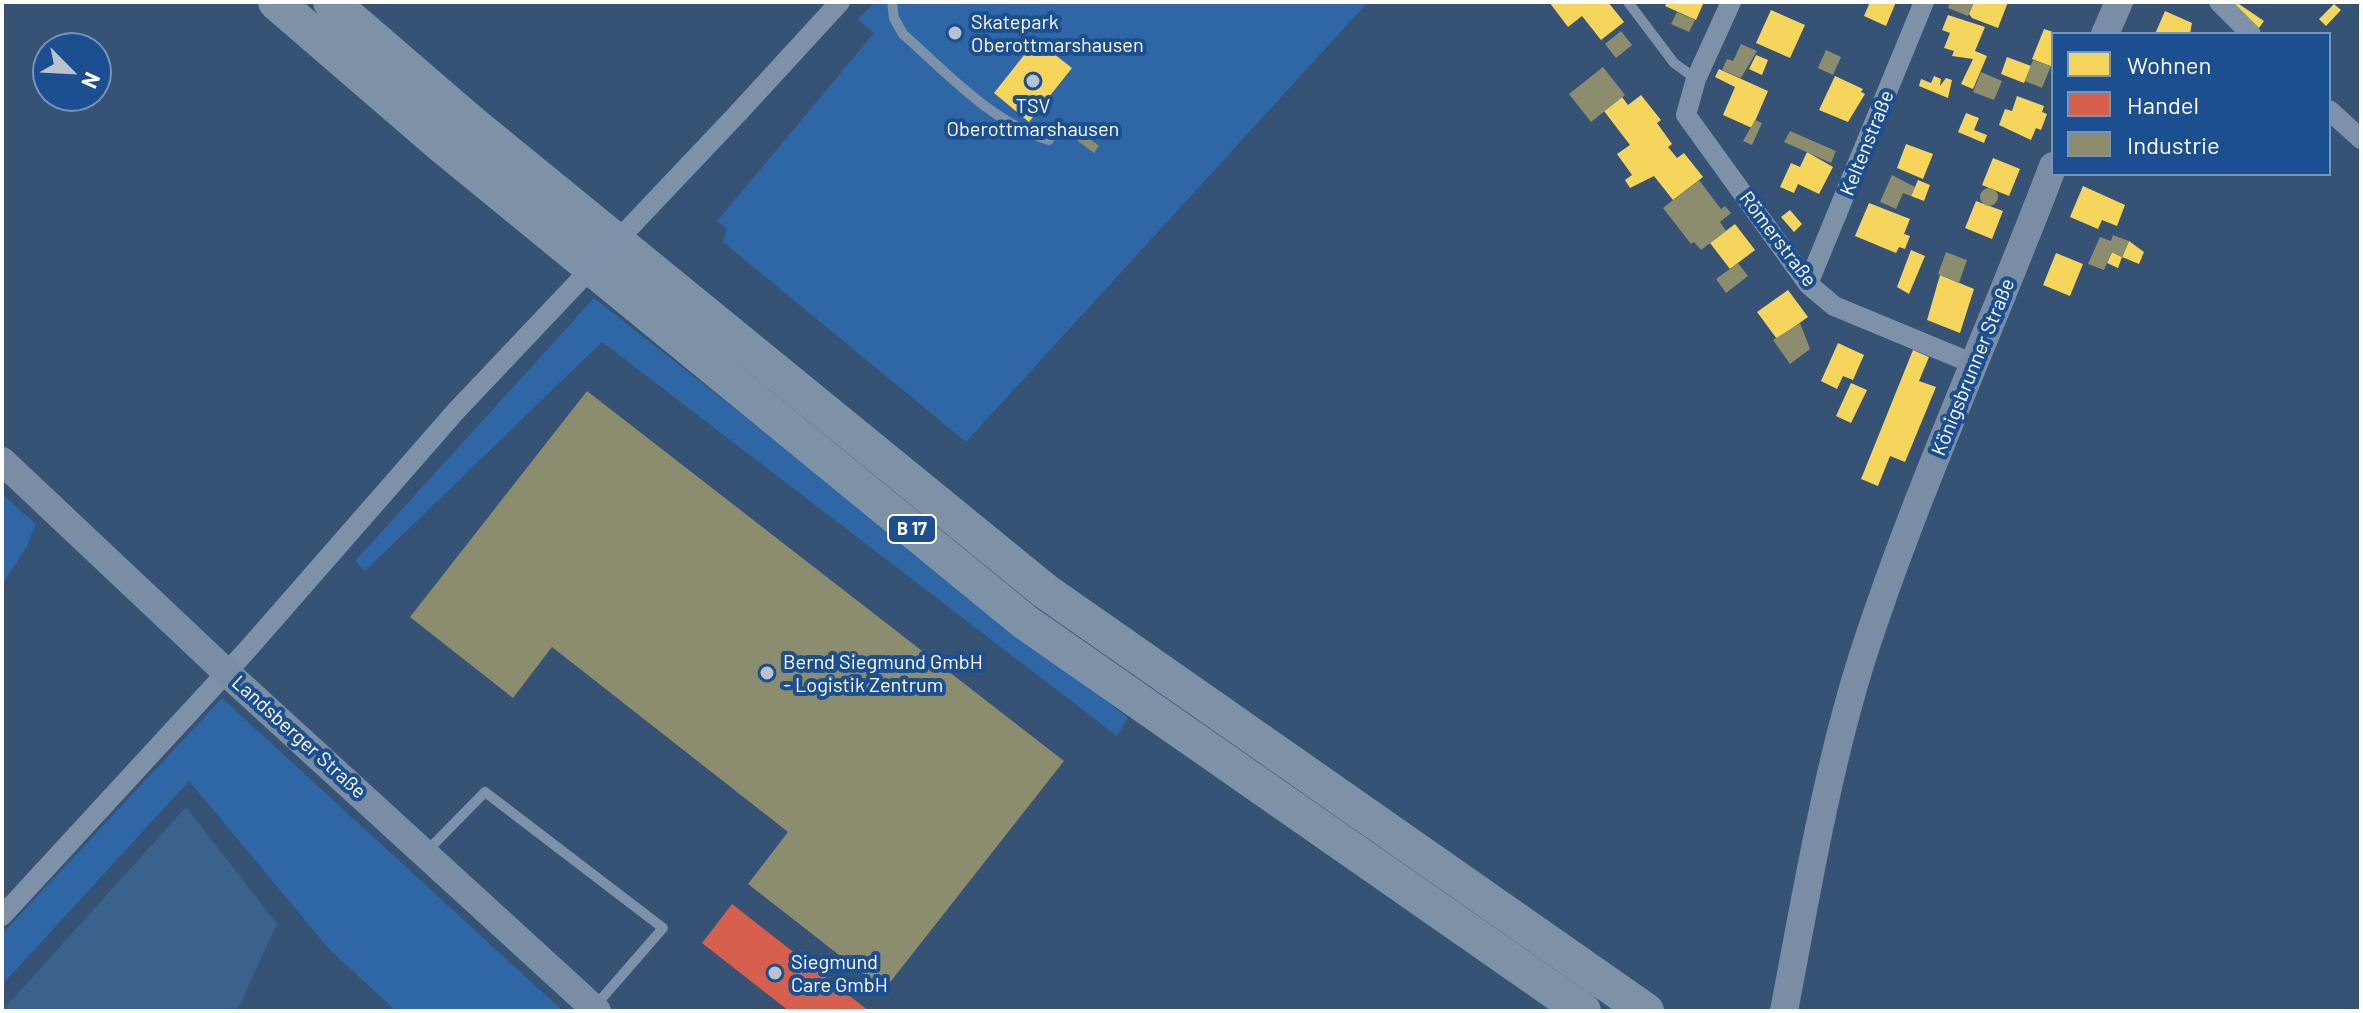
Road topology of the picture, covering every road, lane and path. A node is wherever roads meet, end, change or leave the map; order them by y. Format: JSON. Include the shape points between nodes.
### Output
{"nodes":[{"id":1,"x":276,"y":2,"type":"edge"},
{"id":2,"x":331,"y":2,"type":"edge"},
{"id":3,"x":840,"y":2,"type":"edge"},
{"id":4,"x":892,"y":2,"type":"edge"},
{"id":5,"x":1628,"y":2,"type":"edge"},
{"id":6,"x":1731,"y":2,"type":"edge"},
{"id":7,"x":1924,"y":2,"type":"edge"},
{"id":8,"x":2119,"y":2,"type":"edge"},
{"id":9,"x":2219,"y":2,"type":"edge"},
{"id":10,"x":2106,"y":32,"type":"edge"},
{"id":11,"x":2249,"y":32,"type":"edge"},
{"id":12,"x":1696,"y":79,"type":"junction"},
{"id":13,"x":2331,"y":112,"type":"edge"},
{"id":14,"x":2361,"y":139,"type":"edge"},
{"id":15,"x":1049,"y":140,"type":"dead end"},
{"id":16,"x":2051,"y":171,"type":"edge"},
{"id":17,"x":1808,"y":284,"type":"junction"},
{"id":18,"x":1974,"y":364,"type":"junction"},
{"id":19,"x":2,"y":461,"type":"edge"},
{"id":20,"x":227,"y":673,"type":"junction"},
{"id":21,"x":426,"y":853,"type":"junction"},
{"id":22,"x":2,"y":916,"type":"edge"},
{"id":23,"x":595,"y":1009,"type":"edge"},
{"id":24,"x":1583,"y":1011,"type":"edge"},
{"id":25,"x":1646,"y":1011,"type":"edge"},
{"id":26,"x":1784,"y":1011,"type":"edge"}],
"edges":[{"from":1,"to":24,"type":"highway","number":"B 17","via":[[443,146],[1025,622]]},
{"from":2,"to":25,"type":"highway","number":"B 17","via":[[470,122],[1045,591]]},
{"from":3,"to":20,"type":"street","bridge":true,"via":[[456,411]]},
{"from":4,"to":15,"type":"lane","via":[[903,34],[1003,118]]},
{"from":5,"to":12,"type":"lane","via":[[1674,63]]},
{"from":6,"to":12,"type":"street","name":"Römerstraße"},
{"from":7,"to":17,"type":"street","name":"Keltenstraße"},
{"from":8,"to":10,"type":"street"},
{"from":9,"to":11,"type":"street"},
{"from":12,"to":17,"type":"street","name":"Römerstraße","via":[[1686,115]]},
{"from":13,"to":14,"type":"street"},
{"from":16,"to":18,"type":"street","name":"Königsbrunner Straße"},
{"from":17,"to":18,"type":"street","name":"Römerstraße","via":[[1834,306]]},
{"from":18,"to":26,"type":"street","name":"Königsbrunner Straße","via":[[1859,670],[1827,792]]},
{"from":19,"to":20,"type":"street","name":"Landsberger Straße"},
{"from":20,"to":21,"type":"street","name":"Landsberger Straße"},
{"from":20,"to":22,"type":"street"},
{"from":21,"to":23,"type":"street","name":"Landsberger Straße"},
{"from":21,"to":23,"type":"lane","via":[[485,792],[663,928]]}]}
